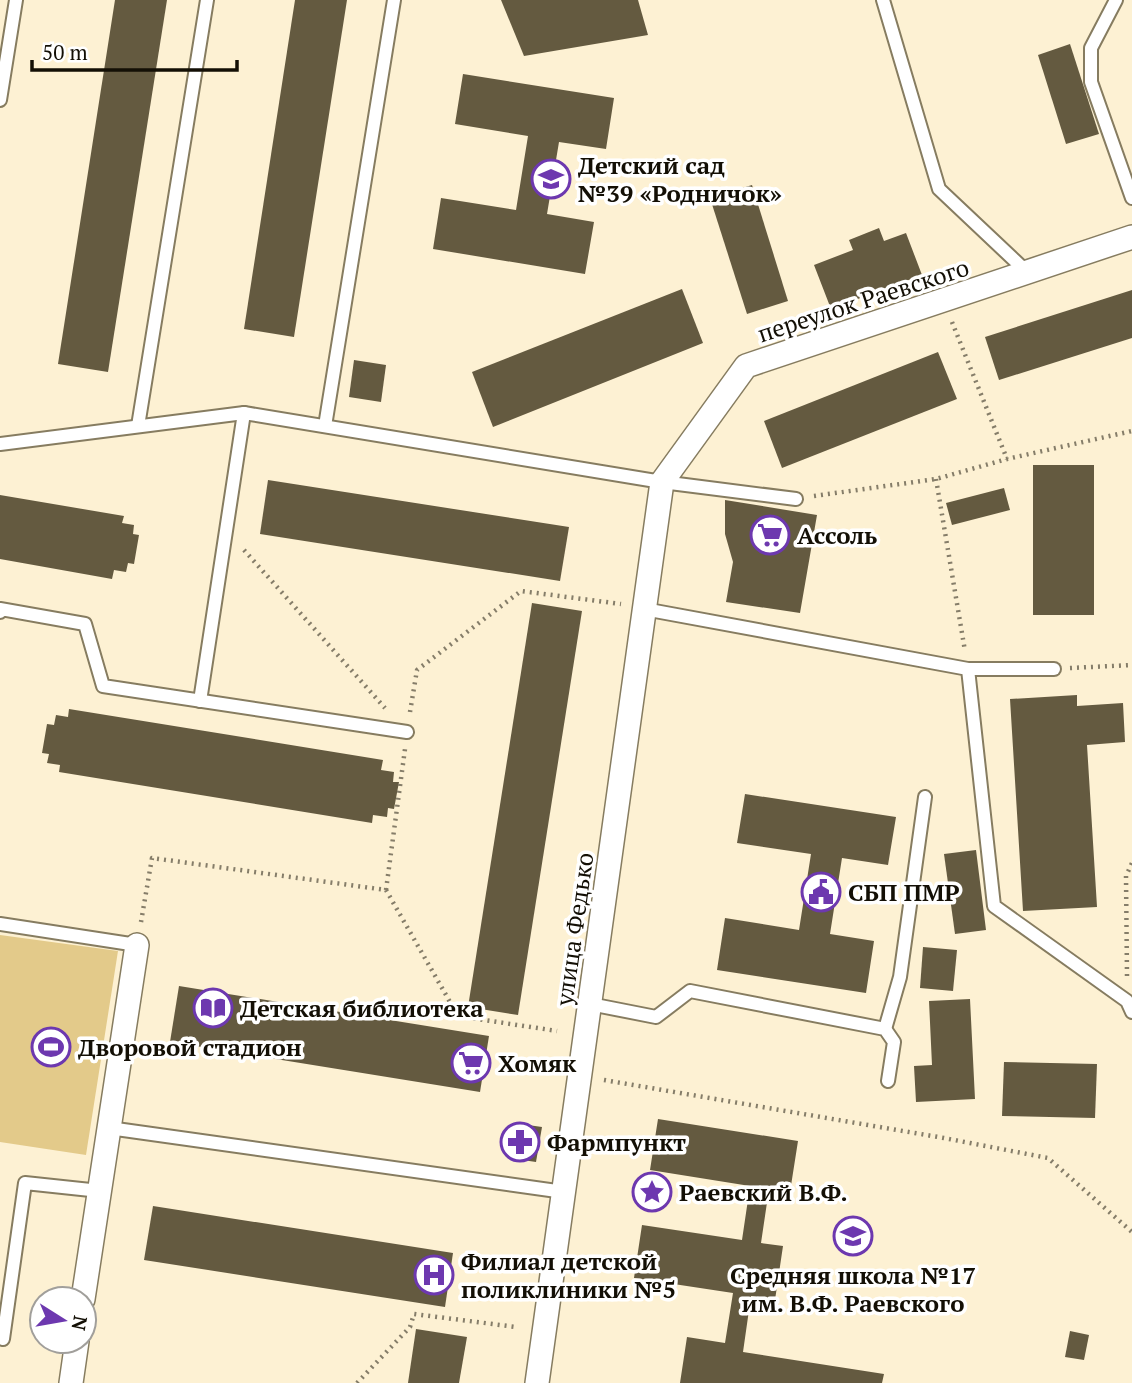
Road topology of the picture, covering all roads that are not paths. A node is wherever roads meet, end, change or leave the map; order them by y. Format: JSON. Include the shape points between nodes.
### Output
{"nodes":[{"id":1,"x":16,"y":0,"type":"edge"},
{"id":2,"x":207,"y":0,"type":"edge"},
{"id":3,"x":394,"y":0,"type":"edge"},
{"id":4,"x":883,"y":0,"type":"edge"},
{"id":5,"x":1116,"y":0,"type":"edge"},
{"id":6,"x":0,"y":100,"type":"edge"},
{"id":7,"x":1132,"y":198,"type":"edge"},
{"id":8,"x":1132,"y":237,"type":"edge"},
{"id":9,"x":1027,"y":272,"type":"junction"},
{"id":10,"x":244,"y":413,"type":"junction"},
{"id":11,"x":138,"y":426,"type":"junction"},
{"id":12,"x":325,"y":426,"type":"junction"},
{"id":13,"x":0,"y":444,"type":"edge"},
{"id":14,"x":662,"y":482,"type":"junction"},
{"id":15,"x":796,"y":499,"type":"road end"},
{"id":16,"x":645,"y":608,"type":"junction"},
{"id":17,"x":0,"y":612,"type":"edge"},
{"id":18,"x":968,"y":669,"type":"junction"},
{"id":19,"x":1054,"y":669,"type":"road end"},
{"id":20,"x":200,"y":701,"type":"junction"},
{"id":21,"x":407,"y":732,"type":"road end"},
{"id":22,"x":925,"y":797,"type":"dead end"},
{"id":23,"x":0,"y":924,"type":"edge"},
{"id":24,"x":137,"y":945,"type":"joint"},
{"id":25,"x":590,"y":1004,"type":"junction"},
{"id":26,"x":1129,"y":1006,"type":"edge"},
{"id":27,"x":885,"y":1029,"type":"junction"},
{"id":28,"x":888,"y":1081,"type":"dead end"},
{"id":29,"x":109,"y":1128,"type":"junction"},
{"id":30,"x":100,"y":1191,"type":"junction"},
{"id":31,"x":564,"y":1192,"type":"junction"},
{"id":32,"x":85,"y":1285,"type":"edge"},
{"id":33,"x":3,"y":1339,"type":"dead end"},
{"id":34,"x":75,"y":1355,"type":"edge"},
{"id":35,"x":71,"y":1383,"type":"edge"},
{"id":36,"x":537,"y":1383,"type":"edge"}],
"edges":[{"from":1,"to":6,"type":"lane"},
{"from":2,"to":11,"type":"lane"},
{"from":3,"to":12,"type":"lane"},
{"from":4,"to":9,"type":"lane","via":[[939,189]]},
{"from":5,"to":7,"type":"lane","via":[[1091,48],[1091,82]]},
{"from":8,"to":9,"type":"street","name":"переулок Раевского"},
{"from":9,"to":14,"type":"street","name":"переулок Раевского","via":[[746,366]]},
{"from":10,"to":11,"type":"lane"},
{"from":10,"to":12,"type":"lane"},
{"from":10,"to":20,"type":"lane"},
{"from":11,"to":13,"type":"lane"},
{"from":12,"to":14,"type":"lane"},
{"from":14,"to":15,"type":"lane"},
{"from":14,"to":16,"type":"street","name":"улица Федько"},
{"from":16,"to":18,"type":"lane"},
{"from":16,"to":25,"type":"street","name":"улица Федько"},
{"from":17,"to":20,"type":"lane","via":[[85,624],[103,687]]},
{"from":18,"to":19,"type":"lane"},
{"from":18,"to":26,"type":"lane","via":[[994,906]]},
{"from":20,"to":21,"type":"lane"},
{"from":22,"to":27,"type":"lane","via":[[900,977]]},
{"from":23,"to":24,"type":"lane"},
{"from":24,"to":29,"type":"street"},
{"from":25,"to":27,"type":"lane","via":[[656,1017],[690,991]]},
{"from":25,"to":31,"type":"street","name":"улица Федько"},
{"from":27,"to":28,"type":"lane","via":[[894,1042]]},
{"from":29,"to":30,"type":"street"},
{"from":29,"to":31,"type":"lane"},
{"from":30,"to":32,"type":"street"},
{"from":30,"to":33,"type":"lane","via":[[25,1183]]},
{"from":31,"to":36,"type":"street","name":"улица Федько"},
{"from":34,"to":35,"type":"street"}]}
